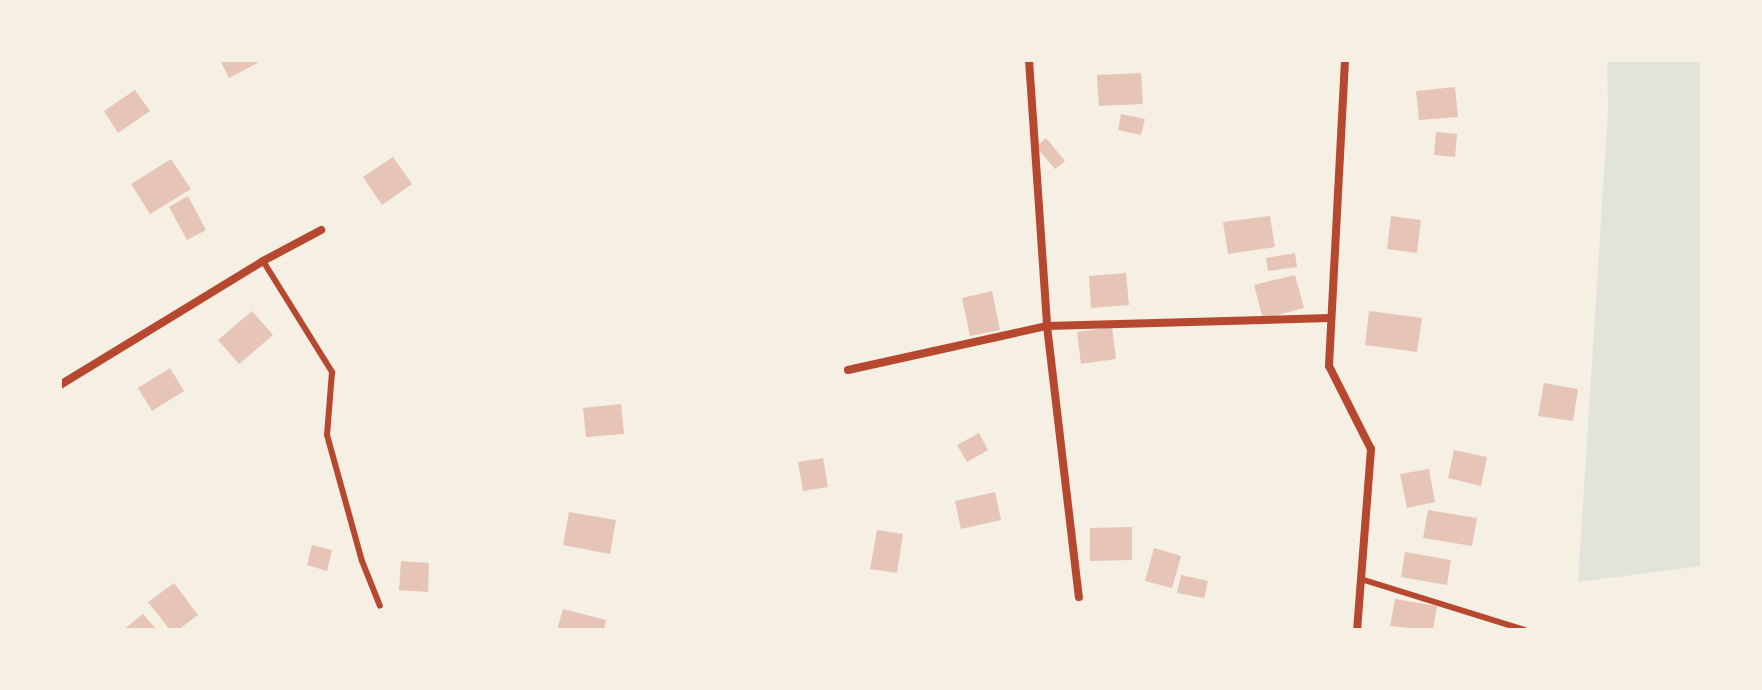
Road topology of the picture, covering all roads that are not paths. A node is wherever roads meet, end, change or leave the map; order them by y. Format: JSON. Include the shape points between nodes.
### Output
{"nodes":[{"id":1,"x":1029,"y":60,"type":"edge"},
{"id":2,"x":1345,"y":60,"type":"edge"},
{"id":3,"x":321,"y":230,"type":"dead end"},
{"id":4,"x":263,"y":261,"type":"junction"},
{"id":5,"x":1330,"y":318,"type":"junction"},
{"id":6,"x":1047,"y":326,"type":"junction"},
{"id":7,"x":848,"y":370,"type":"dead end"},
{"id":8,"x":60,"y":385,"type":"edge"},
{"id":9,"x":1364,"y":580,"type":"junction"},
{"id":10,"x":1079,"y":597,"type":"dead end"},
{"id":11,"x":380,"y":606,"type":"dead end"},
{"id":12,"x":1357,"y":630,"type":"edge"},
{"id":13,"x":1525,"y":630,"type":"edge"}],
"edges":[{"from":1,"to":6,"type":"street"},
{"from":2,"to":5,"type":"street"},
{"from":3,"to":4,"type":"street"},
{"from":4,"to":8,"type":"street"},
{"from":4,"to":11,"type":"lane","via":[[332,372],[327,435]]},
{"from":5,"to":6,"type":"street"},
{"from":5,"to":9,"type":"street","via":[[1329,366],[1371,449]]},
{"from":6,"to":7,"type":"street"},
{"from":6,"to":10,"type":"street"},
{"from":9,"to":12,"type":"street"},
{"from":9,"to":13,"type":"lane"}]}
